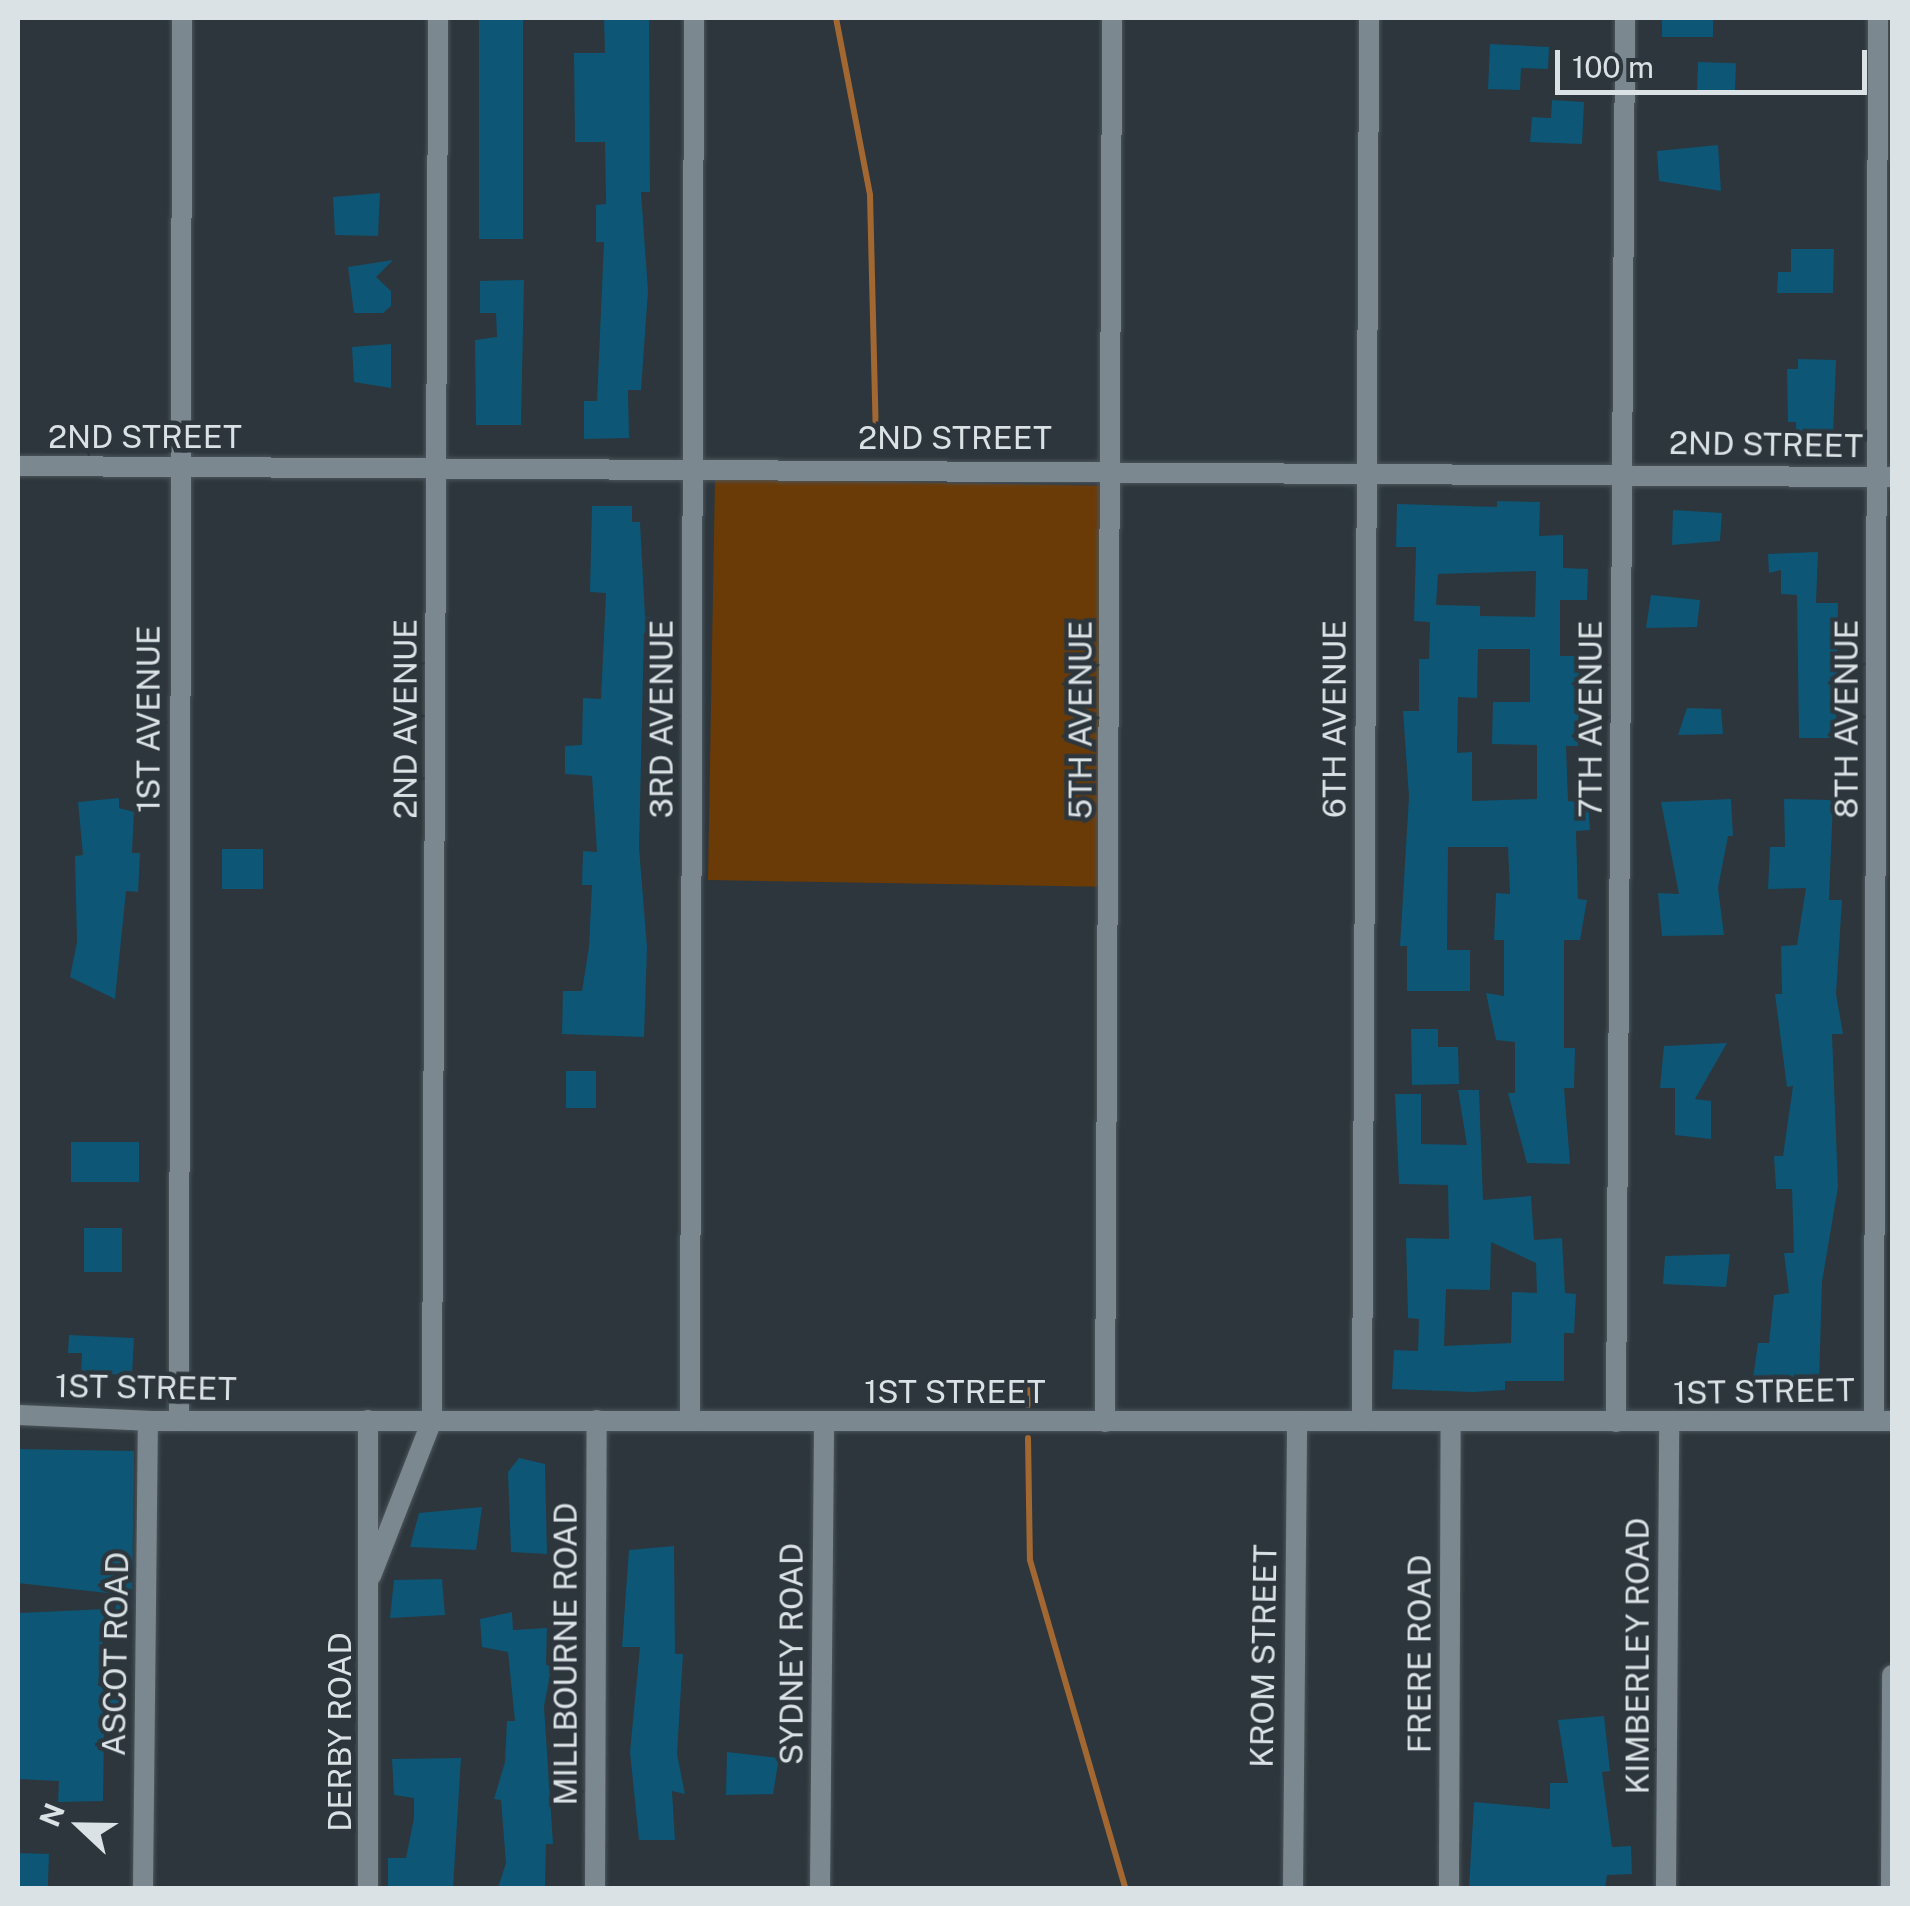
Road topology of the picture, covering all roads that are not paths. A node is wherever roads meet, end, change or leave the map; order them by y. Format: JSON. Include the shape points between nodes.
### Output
{"nodes":[{"id":1,"x":182,"y":18,"type":"edge"},
{"id":2,"x":438,"y":18,"type":"edge"},
{"id":3,"x":694,"y":18,"type":"edge"},
{"id":4,"x":1112,"y":18,"type":"edge"},
{"id":5,"x":1368,"y":18,"type":"edge"},
{"id":6,"x":1625,"y":18,"type":"edge"},
{"id":7,"x":1878,"y":18,"type":"edge"},
{"id":8,"x":18,"y":466,"type":"edge"},
{"id":9,"x":438,"y":466,"type":"junction"},
{"id":10,"x":179,"y":467,"type":"junction"},
{"id":11,"x":693,"y":468,"type":"junction"},
{"id":12,"x":1110,"y":470,"type":"junction"},
{"id":13,"x":1622,"y":472,"type":"junction"},
{"id":14,"x":1365,"y":473,"type":"junction"},
{"id":15,"x":1885,"y":477,"type":"edge"},
{"id":16,"x":18,"y":1415,"type":"edge"},
{"id":17,"x":178,"y":1420,"type":"junction"},
{"id":18,"x":368,"y":1420,"type":"junction"},
{"id":19,"x":432,"y":1420,"type":"junction"},
{"id":20,"x":596,"y":1420,"type":"junction"},
{"id":21,"x":690,"y":1420,"type":"junction"},
{"id":22,"x":148,"y":1421,"type":"junction"},
{"id":23,"x":824,"y":1421,"type":"junction"},
{"id":24,"x":1362,"y":1421,"type":"junction"},
{"id":25,"x":1451,"y":1421,"type":"junction"},
{"id":26,"x":1883,"y":1421,"type":"edge"},
{"id":27,"x":1105,"y":1422,"type":"junction"},
{"id":28,"x":1616,"y":1422,"type":"junction"},
{"id":29,"x":1297,"y":1423,"type":"junction"},
{"id":30,"x":1669,"y":1424,"type":"junction"},
{"id":31,"x":371,"y":1576,"type":"junction"},
{"id":32,"x":1892,"y":1674,"type":"edge"},
{"id":33,"x":143,"y":1888,"type":"edge"},
{"id":34,"x":368,"y":1888,"type":"edge"},
{"id":35,"x":595,"y":1888,"type":"edge"},
{"id":36,"x":820,"y":1888,"type":"edge"},
{"id":37,"x":1293,"y":1888,"type":"edge"},
{"id":38,"x":1448,"y":1888,"type":"edge"},
{"id":39,"x":1666,"y":1888,"type":"edge"},
{"id":40,"x":1891,"y":1888,"type":"edge"}],
"edges":[{"from":1,"to":10,"type":"street","name":"1ST AVENUE"},
{"from":2,"to":9,"type":"street","name":"2ND AVENUE"},
{"from":3,"to":11,"type":"street","name":"3RD AVENUE"},
{"from":4,"to":12,"type":"street","name":"5TH AVENUE"},
{"from":5,"to":14,"type":"street","name":"6TH AVENUE"},
{"from":6,"to":13,"type":"street","name":"7TH AVENUE"},
{"from":7,"to":15,"type":"street","name":"8TH AVENUE"},
{"from":8,"to":10,"type":"street","name":"2ND STREET"},
{"from":9,"to":10,"type":"street","name":"2ND STREET"},
{"from":9,"to":11,"type":"street","name":"2ND STREET"},
{"from":9,"to":19,"type":"street","name":"2ND AVENUE"},
{"from":10,"to":17,"type":"street","name":"1ST AVENUE"},
{"from":11,"to":12,"type":"street","name":"2ND STREET"},
{"from":11,"to":21,"type":"street","name":"3RD AVENUE"},
{"from":12,"to":14,"type":"street","name":"2ND STREET"},
{"from":12,"to":27,"type":"street","name":"5TH AVENUE"},
{"from":13,"to":14,"type":"street","name":"2ND STREET"},
{"from":13,"to":15,"type":"street","name":"2ND STREET"},
{"from":13,"to":28,"type":"street","name":"7TH AVENUE"},
{"from":14,"to":24,"type":"street","name":"6TH AVENUE"},
{"from":15,"to":26,"type":"street","name":"8TH AVENUE"},
{"from":16,"to":22,"type":"street","name":"1ST STREET"},
{"from":17,"to":18,"type":"street","name":"1ST STREET"},
{"from":17,"to":22,"type":"street","name":"1ST STREET"},
{"from":18,"to":19,"type":"street","name":"1ST STREET"},
{"from":18,"to":31,"type":"street","name":"DERBY ROAD"},
{"from":19,"to":20,"type":"street","name":"1ST STREET"},
{"from":19,"to":31,"type":"street","name":"DERBY ROAD"},
{"from":20,"to":21,"type":"street","name":"1ST STREET"},
{"from":20,"to":35,"type":"street","name":"MILLBOURNE ROAD"},
{"from":21,"to":23,"type":"street","name":"1ST STREET"},
{"from":22,"to":33,"type":"street","name":"ASCOT ROAD"},
{"from":23,"to":27,"type":"street","name":"1ST STREET"},
{"from":23,"to":36,"type":"street","name":"SYDNEY ROAD"},
{"from":24,"to":25,"type":"street","name":"1ST STREET"},
{"from":24,"to":29,"type":"street","name":"1ST STREET"},
{"from":25,"to":28,"type":"street","name":"1ST STREET"},
{"from":25,"to":38,"type":"street","name":"FRERE ROAD"},
{"from":26,"to":30,"type":"street","name":"1ST STREET"},
{"from":27,"to":29,"type":"street","name":"1ST STREET"},
{"from":28,"to":30,"type":"street","name":"1ST STREET"},
{"from":29,"to":37,"type":"street","name":"KROM STREET"},
{"from":30,"to":39,"type":"street","name":"KIMBERLEY ROAD"},
{"from":31,"to":34,"type":"street","name":"DERBY ROAD"},
{"from":32,"to":40,"type":"street"}]}
